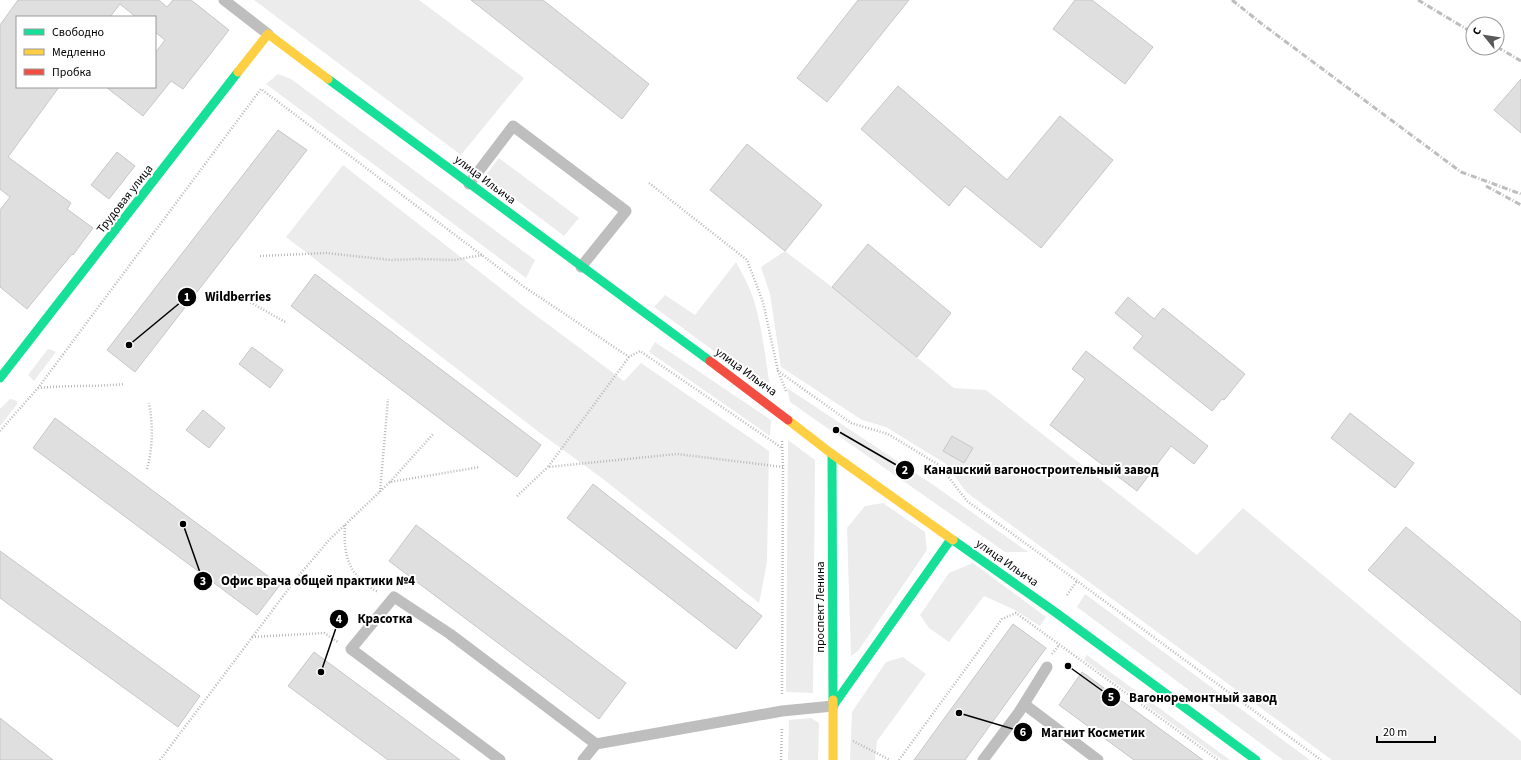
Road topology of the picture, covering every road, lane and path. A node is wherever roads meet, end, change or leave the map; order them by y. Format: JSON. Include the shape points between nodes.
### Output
{"nodes":[{"id":1,"x":224,"y":0,"type":"edge"},
{"id":2,"x":268,"y":34,"type":"junction"},
{"id":3,"x":649,"y":183,"type":"dead end"},
{"id":4,"x":469,"y":184,"type":"junction"},
{"id":5,"x":482,"y":255,"type":"junction"},
{"id":6,"x":260,"y":256,"type":"dead end"},
{"id":7,"x":581,"y":267,"type":"junction"},
{"id":8,"x":232,"y":292,"type":"dead end"},
{"id":9,"x":287,"y":323,"type":"dead end"},
{"id":10,"x":629,"y":356,"type":"junction"},
{"id":11,"x":778,"y":370,"type":"junction"},
{"id":12,"x":0,"y":378,"type":"edge"},
{"id":13,"x":124,"y":384,"type":"dead end"},
{"id":14,"x":38,"y":388,"type":"junction"},
{"id":15,"x":786,"y":392,"type":"dead end"},
{"id":16,"x":388,"y":399,"type":"dead end"},
{"id":17,"x":149,"y":403,"type":"dead end"},
{"id":18,"x":785,"y":417,"type":"junction"},
{"id":19,"x":0,"y":431,"type":"edge"},
{"id":20,"x":434,"y":433,"type":"dead end"},
{"id":21,"x":782,"y":448,"type":"junction"},
{"id":22,"x":832,"y":454,"type":"junction"},
{"id":23,"x":480,"y":467,"type":"dead end"},
{"id":24,"x":548,"y":467,"type":"junction"},
{"id":25,"x":783,"y":467,"type":"junction"},
{"id":26,"x":147,"y":468,"type":"dead end"},
{"id":27,"x":390,"y":482,"type":"junction"},
{"id":28,"x":380,"y":492,"type":"junction"},
{"id":29,"x":517,"y":496,"type":"dead end"},
{"id":30,"x":345,"y":525,"type":"junction"},
{"id":31,"x":951,"y":539,"type":"junction"},
{"id":32,"x":394,"y":597,"type":"junction"},
{"id":33,"x":251,"y":637,"type":"junction"},
{"id":34,"x":351,"y":649,"type":"junction"},
{"id":35,"x":1047,"y":667,"type":"dead end"},
{"id":36,"x":1024,"y":704,"type":"junction"},
{"id":37,"x":833,"y":706,"type":"junction"},
{"id":38,"x":782,"y":711,"type":"junction"},
{"id":39,"x":833,"y":730,"type":"junction"},
{"id":40,"x":596,"y":744,"type":"junction"},
{"id":41,"x":160,"y":760,"type":"edge"},
{"id":42,"x":500,"y":760,"type":"edge"},
{"id":43,"x":583,"y":760,"type":"edge"},
{"id":44,"x":781,"y":760,"type":"edge"},
{"id":45,"x":833,"y":760,"type":"edge"},
{"id":46,"x":890,"y":760,"type":"edge"},
{"id":47,"x":983,"y":760,"type":"edge"},
{"id":48,"x":1098,"y":760,"type":"edge"},
{"id":49,"x":1256,"y":760,"type":"edge"},
{"id":50,"x":1321,"y":760,"type":"edge"}],
"edges":[{"from":1,"to":2,"type":"lane","name":"улица Ильича"},
{"from":2,"to":4,"type":"street","name":"улица Ильича"},
{"from":2,"to":12,"type":"street","name":"Трудовая улица"},
{"from":3,"to":11,"type":"path","via":[[747,260],[763,302]]},
{"from":4,"to":7,"type":"street","name":"улица Ильича"},
{"from":4,"to":7,"type":"lane","via":[[513,126],[626,211]]},
{"from":5,"to":6,"type":"path","via":[[454,260],[391,260],[326,253]]},
{"from":5,"to":10,"type":"path","via":[[523,286]]},
{"from":5,"to":14,"type":"path","via":[[261,89]]},
{"from":7,"to":18,"type":"street","name":"улица Ильича"},
{"from":8,"to":9,"type":"path"},
{"from":10,"to":21,"type":"path","via":[[640,351]]},
{"from":10,"to":24,"type":"path"},
{"from":11,"to":15,"type":"path"},
{"from":11,"to":50,"type":"path","via":[[851,423],[888,434],[939,465],[967,501]]},
{"from":13,"to":14,"type":"path"},
{"from":14,"to":19,"type":"path"},
{"from":16,"to":28,"type":"path"},
{"from":17,"to":26,"type":"path","via":[[152,418],[151,454]]},
{"from":18,"to":21,"type":"path","via":[[780,424]]},
{"from":18,"to":22,"type":"street","name":"улица Ильича"},
{"from":20,"to":27,"type":"path"},
{"from":21,"to":25,"type":"path"},
{"from":22,"to":31,"type":"street","name":"улица Ильича"},
{"from":22,"to":37,"type":"street","name":"проспект Ленина"},
{"from":23,"to":27,"type":"path"},
{"from":24,"to":25,"type":"path","via":[[677,454]]},
{"from":24,"to":29,"type":"path"},
{"from":25,"to":38,"type":"path"},
{"from":27,"to":28,"type":"path"},
{"from":28,"to":30,"type":"path"},
{"from":30,"to":32,"type":"path","via":[[345,552],[354,573],[377,592]]},
{"from":30,"to":33,"type":"path","via":[[296,579]]},
{"from":31,"to":37,"type":"street"},
{"from":31,"to":49,"type":"street","name":"улица Ильича"},
{"from":32,"to":34,"type":"lane"},
{"from":32,"to":40,"type":"lane","via":[[450,634]]},
{"from":33,"to":34,"type":"path","via":[[324,633]]},
{"from":33,"to":41,"type":"path"},
{"from":34,"to":42,"type":"lane"},
{"from":35,"to":36,"type":"lane"},
{"from":36,"to":47,"type":"lane"},
{"from":36,"to":48,"type":"lane"},
{"from":37,"to":38,"type":"lane"},
{"from":37,"to":39,"type":"street","name":"проспект Ленина"},
{"from":38,"to":40,"type":"lane"},
{"from":38,"to":44,"type":"path"},
{"from":39,"to":45,"type":"street","name":"проспект Ленина"},
{"from":39,"to":46,"type":"path"},
{"from":40,"to":43,"type":"lane"}]}
